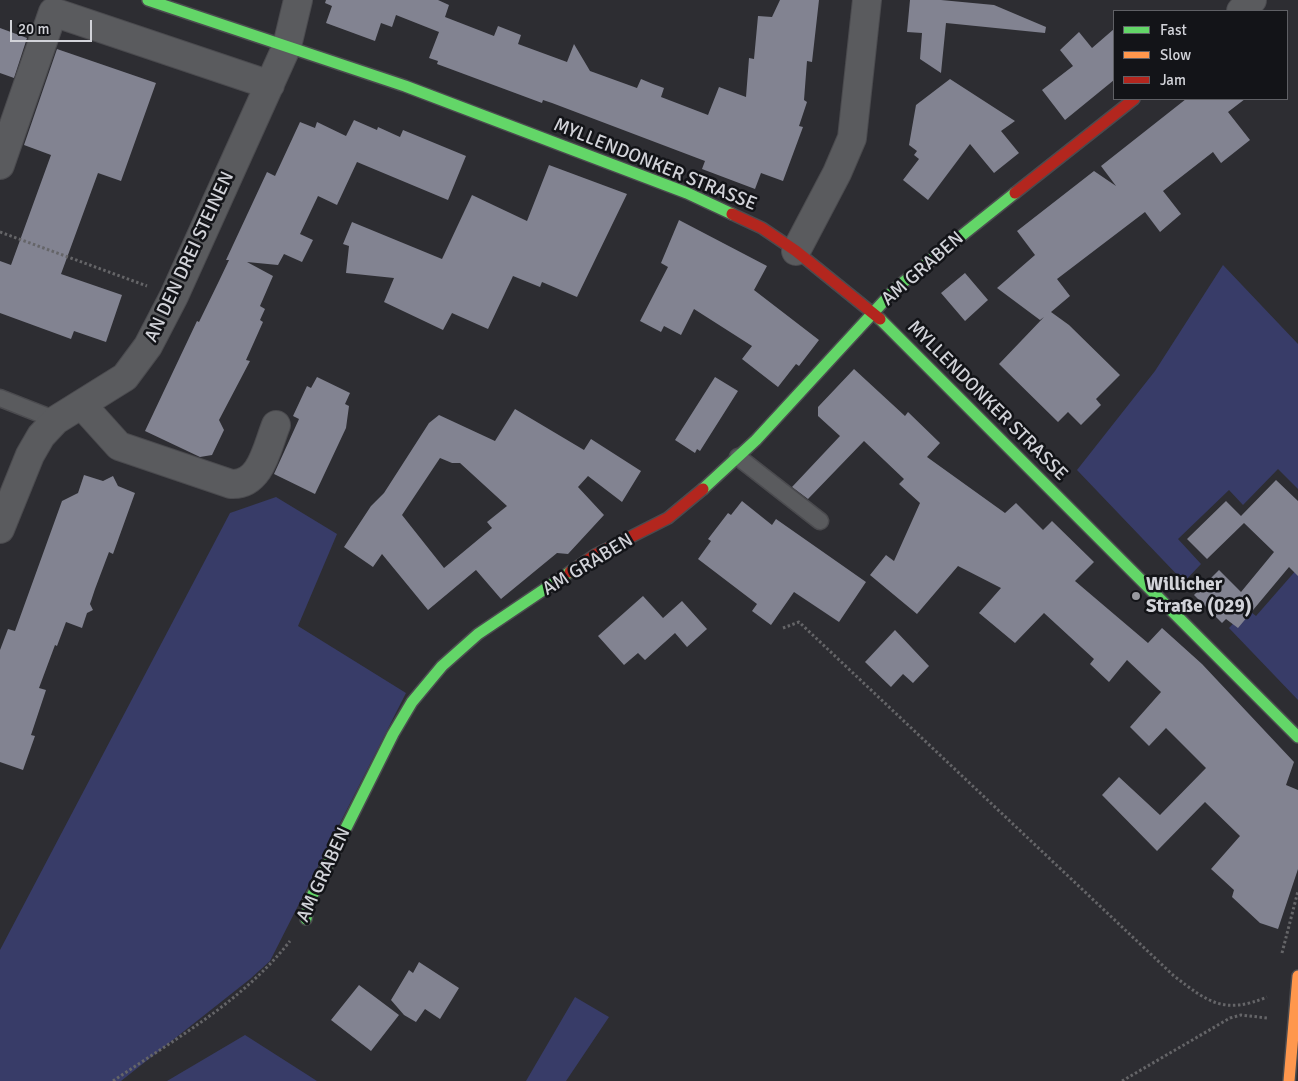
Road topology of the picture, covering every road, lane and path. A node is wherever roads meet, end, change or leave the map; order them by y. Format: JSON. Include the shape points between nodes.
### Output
{"nodes":[{"id":1,"x":148,"y":0,"type":"edge"},
{"id":2,"x":298,"y":0,"type":"edge"},
{"id":3,"x":867,"y":0,"type":"edge"},
{"id":4,"x":1252,"y":0,"type":"edge"},
{"id":5,"x":1242,"y":10,"type":"edge"},
{"id":6,"x":287,"y":46,"type":"junction"},
{"id":7,"x":270,"y":86,"type":"junction"},
{"id":8,"x":1133,"y":100,"type":"edge"},
{"id":9,"x":0,"y":159,"type":"edge"},
{"id":10,"x":0,"y":232,"type":"edge"},
{"id":11,"x":796,"y":251,"type":"junction"},
{"id":12,"x":174,"y":296,"type":"junction"},
{"id":13,"x":874,"y":313,"type":"junction"},
{"id":14,"x":0,"y":398,"type":"edge"},
{"id":15,"x":82,"y":405,"type":"junction"},
{"id":16,"x":56,"y":420,"type":"junction"},
{"id":17,"x":276,"y":424,"type":"dead end"},
{"id":18,"x":738,"y":457,"type":"junction"},
{"id":19,"x":820,"y":521,"type":"dead end"},
{"id":20,"x":0,"y":529,"type":"edge"},
{"id":21,"x":783,"y":628,"type":"dead end"},
{"id":22,"x":1298,"y":737,"type":"edge"},
{"id":23,"x":306,"y":919,"type":"joint"},
{"id":24,"x":1298,"y":980,"type":"edge"},
{"id":25,"x":1293,"y":1019,"type":"junction"},
{"id":26,"x":113,"y":1081,"type":"edge"},
{"id":27,"x":1122,"y":1081,"type":"edge"},
{"id":28,"x":1289,"y":1081,"type":"edge"}],
"edges":[{"from":1,"to":6,"type":"street","name":"MYLLENDONKER STRASSE"},
{"from":2,"to":6,"type":"street","name":"AN DEN DREI STEINEN"},
{"from":3,"to":11,"type":"street","via":[[852,138]]},
{"from":4,"to":5,"type":"street"},
{"from":6,"to":7,"type":"street","name":"AN DEN DREI STEINEN"},
{"from":6,"to":11,"type":"street","name":"MYLLENDONKER STRASSE","via":[[405,86],[687,193],[762,228]]},
{"from":7,"to":9,"type":"street","via":[[53,12]]},
{"from":7,"to":12,"type":"street","name":"AN DEN DREI STEINEN"},
{"from":8,"to":13,"type":"street","name":"AM GRABEN","via":[[896,288]]},
{"from":10,"to":12,"type":"path"},
{"from":11,"to":13,"type":"street","name":"MYLLENDONKER STRASSE"},
{"from":12,"to":15,"type":"street","name":"AN DEN DREI STEINEN","via":[[138,362],[125,377]]},
{"from":13,"to":18,"type":"street","name":"AM GRABEN"},
{"from":13,"to":22,"type":"street","name":"MYLLENDONKER STRASSE"},
{"from":14,"to":16,"type":"lane"},
{"from":15,"to":16,"type":"street","name":"AN DEN DREI STEINEN"},
{"from":15,"to":17,"type":"street","via":[[119,446],[231,484],[246,483],[256,474]]},
{"from":16,"to":20,"type":"street","name":"AN DEN DREI STEINEN","via":[[30,454]]},
{"from":18,"to":19,"type":"lane"},
{"from":18,"to":23,"type":"street","name":"AM GRABEN","via":[[668,518],[595,555],[478,634],[442,666],[412,702],[388,742],[312,895]]},
{"from":21,"to":24,"type":"path","via":[[799,622],[1167,969],[1198,994],[1228,1006],[1241,1006]]},
{"from":23,"to":26,"type":"path","name":"AM GRABEN","via":[[271,964],[237,995]]},
{"from":24,"to":25,"type":"street"},
{"from":25,"to":27,"type":"path","via":[[1241,1015],[1230,1018]]},
{"from":25,"to":28,"type":"street"}]}
